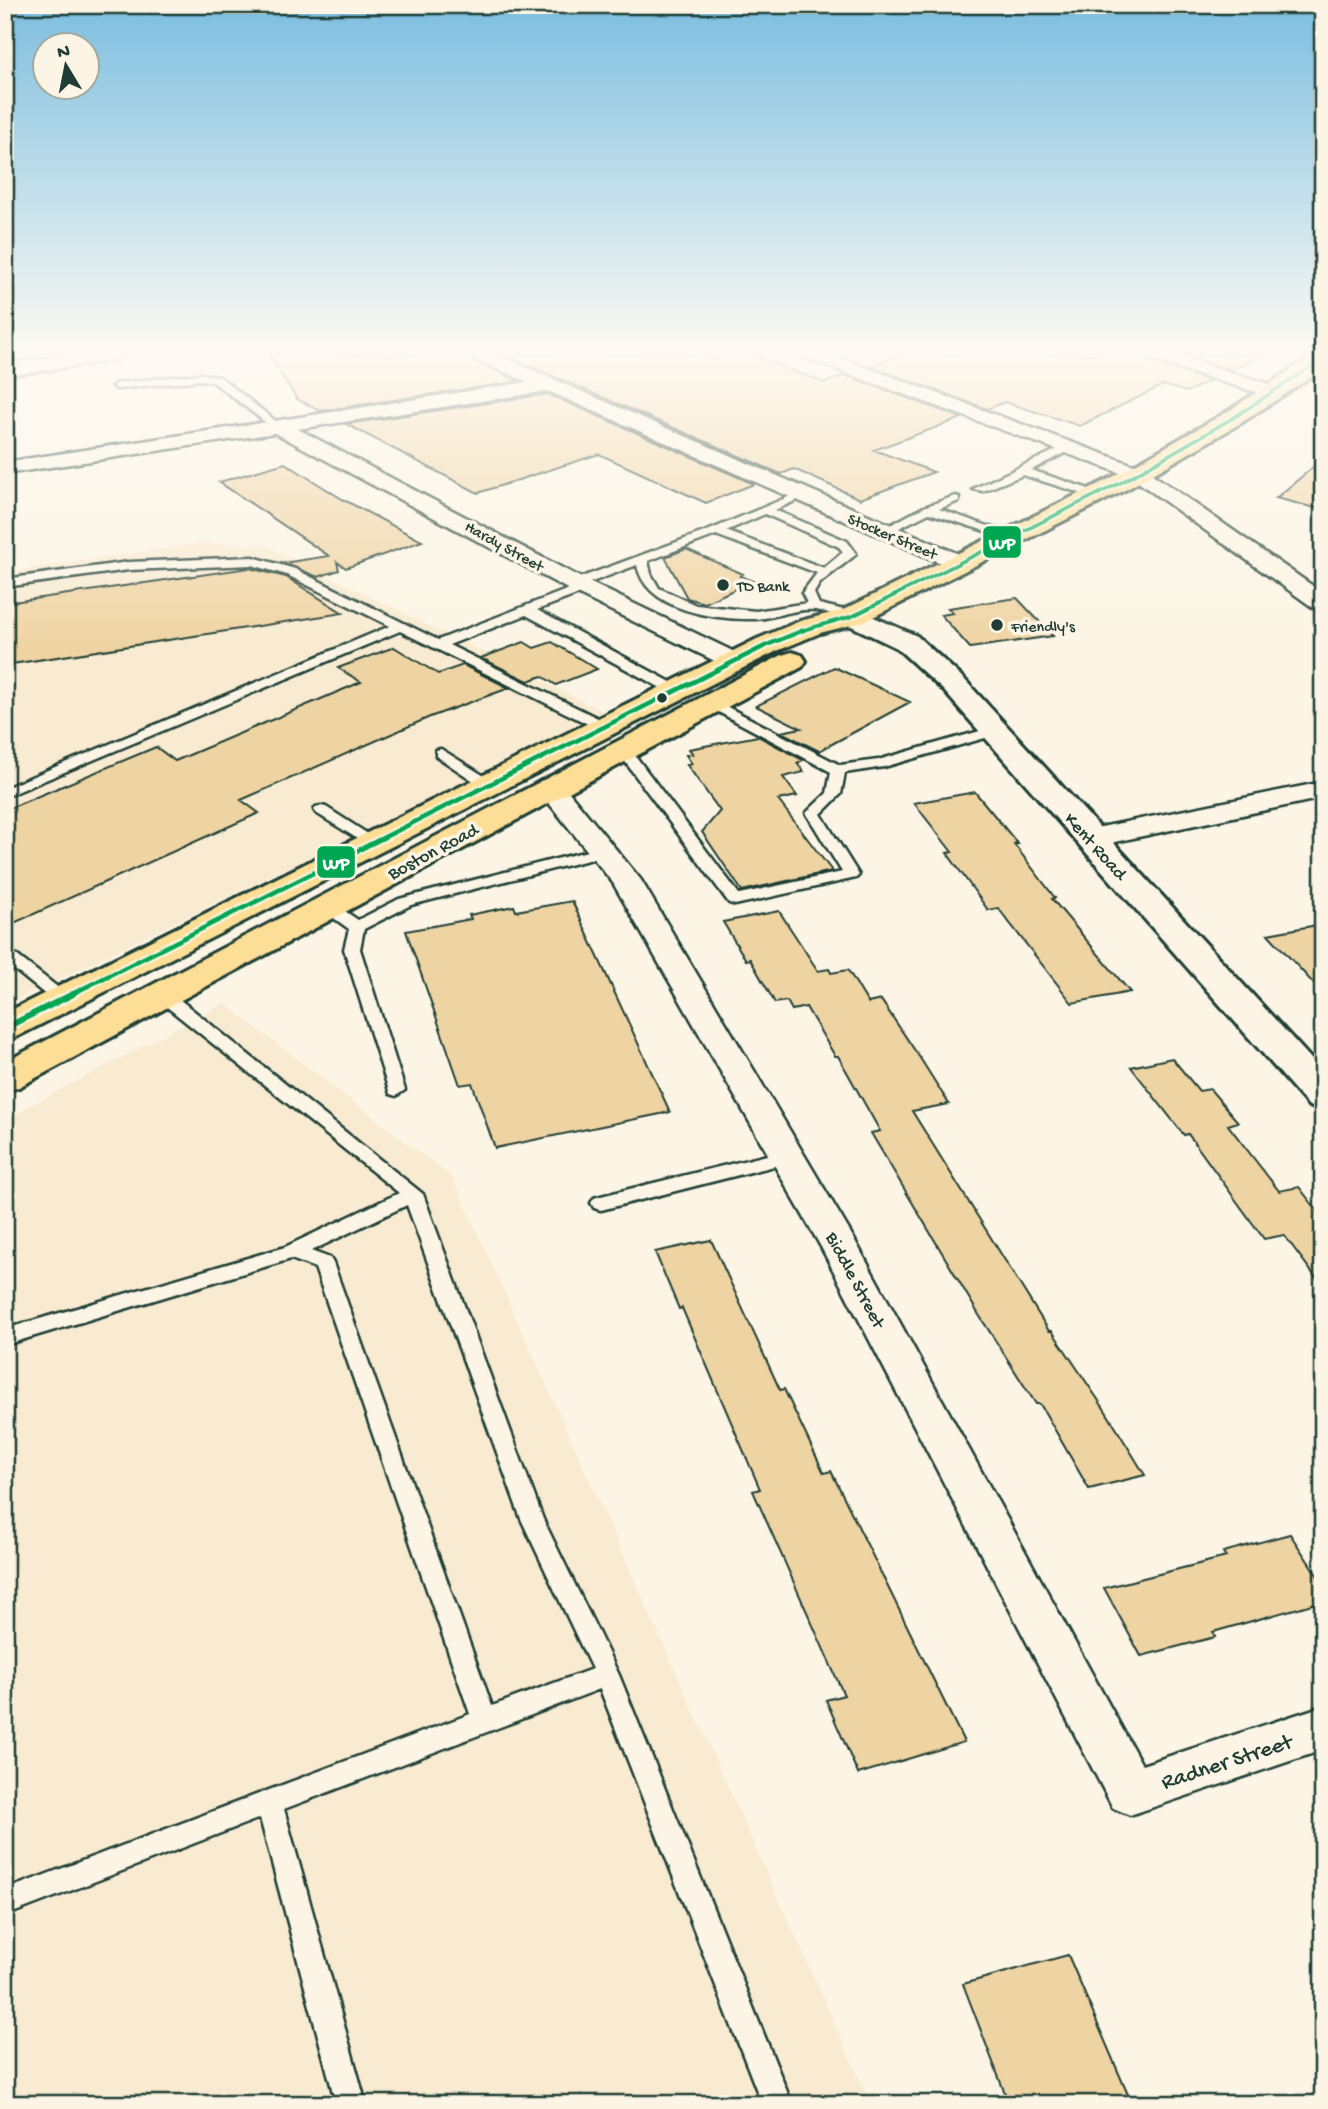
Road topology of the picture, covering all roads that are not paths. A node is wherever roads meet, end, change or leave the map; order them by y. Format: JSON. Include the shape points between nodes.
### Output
{"nodes":[{"id":1,"x":106,"y":452,"type":"edge"},
{"id":2,"x":327,"y":452,"type":"edge"},
{"id":3,"x":702,"y":452,"type":"edge"},
{"id":4,"x":1059,"y":452,"type":"edge"},
{"id":5,"x":1080,"y":452,"type":"edge"},
{"id":6,"x":1162,"y":452,"type":"edge"},
{"id":7,"x":5,"y":468,"type":"edge"},
{"id":8,"x":1129,"y":470,"type":"junction"},
{"id":9,"x":1022,"y":471,"type":"junction"},
{"id":10,"x":979,"y":489,"type":"dead end"},
{"id":11,"x":800,"y":495,"type":"junction"},
{"id":12,"x":1097,"y":495,"type":"junction"},
{"id":13,"x":955,"y":499,"type":"dead end"},
{"id":14,"x":928,"y":509,"type":"junction"},
{"id":15,"x":765,"y":510,"type":"junction"},
{"id":16,"x":716,"y":531,"type":"junction"},
{"id":17,"x":885,"y":531,"type":"junction"},
{"id":18,"x":1014,"y":537,"type":"junction"},
{"id":19,"x":642,"y":558,"type":"junction"},
{"id":20,"x":960,"y":563,"type":"junction"},
{"id":21,"x":824,"y":572,"type":"junction"},
{"id":22,"x":5,"y":583,"type":"edge"},
{"id":23,"x":579,"y":586,"type":"junction"},
{"id":24,"x":1323,"y":604,"type":"edge"},
{"id":25,"x":814,"y":606,"type":"junction"},
{"id":26,"x":527,"y":610,"type":"junction"},
{"id":27,"x":853,"y":616,"type":"junction"},
{"id":28,"x":401,"y":626,"type":"junction"},
{"id":29,"x":439,"y":644,"type":"junction"},
{"id":30,"x":734,"y":661,"type":"junction"},
{"id":31,"x":677,"y":691,"type":"junction"},
{"id":32,"x":712,"y":704,"type":"junction"},
{"id":33,"x":995,"y":731,"type":"junction"},
{"id":34,"x":614,"y":738,"type":"junction"},
{"id":35,"x":441,"y":753,"type":"dead end"},
{"id":36,"x":838,"y":770,"type":"junction"},
{"id":37,"x":489,"y":785,"type":"junction"},
{"id":38,"x":550,"y":787,"type":"junction"},
{"id":39,"x":1323,"y":790,"type":"edge"},
{"id":40,"x":5,"y":793,"type":"edge"},
{"id":41,"x":321,"y":810,"type":"dead end"},
{"id":42,"x":1091,"y":838,"type":"junction"},
{"id":43,"x":374,"y":843,"type":"junction"},
{"id":44,"x":603,"y":852,"type":"junction"},
{"id":45,"x":327,"y":906,"type":"junction"},
{"id":46,"x":358,"y":927,"type":"junction"},
{"id":47,"x":9,"y":957,"type":"dead end"},
{"id":48,"x":163,"y":995,"type":"junction"},
{"id":49,"x":63,"y":1000,"type":"junction"},
{"id":50,"x":5,"y":1028,"type":"edge"},
{"id":51,"x":5,"y":1078,"type":"edge"},
{"id":52,"x":396,"y":1090,"type":"dead end"},
{"id":53,"x":1323,"y":1097,"type":"edge"},
{"id":54,"x":788,"y":1156,"type":"junction"},
{"id":55,"x":413,"y":1194,"type":"junction"},
{"id":56,"x":601,"y":1203,"type":"dead end"},
{"id":57,"x":292,"y":1252,"type":"junction"},
{"id":58,"x":5,"y":1337,"type":"edge"},
{"id":59,"x":607,"y":1675,"type":"junction"},
{"id":60,"x":485,"y":1720,"type":"junction"},
{"id":61,"x":1323,"y":1728,"type":"edge"},
{"id":62,"x":1130,"y":1792,"type":"joint"},
{"id":63,"x":269,"y":1802,"type":"junction"},
{"id":64,"x":5,"y":1903,"type":"edge"},
{"id":65,"x":351,"y":2104,"type":"edge"},
{"id":66,"x":777,"y":2104,"type":"edge"}],
"edges":[{"from":1,"to":7,"type":"street"},
{"from":2,"to":23,"type":"street","name":"Hardy Street"},
{"from":3,"to":11,"type":"street","name":"Stocker Street"},
{"from":4,"to":9,"type":"lane"},
{"from":5,"to":8,"type":"street"},
{"from":6,"to":8,"type":"main road","name":"Boston Road"},
{"from":8,"to":12,"type":"main road","name":"Boston Road"},
{"from":8,"to":24,"type":"street"},
{"from":9,"to":10,"type":"lane"},
{"from":9,"to":12,"type":"lane"},
{"from":11,"to":15,"type":"lane"},
{"from":11,"to":17,"type":"street","name":"Stocker Street"},
{"from":12,"to":18,"type":"main road","name":"Boston Road"},
{"from":13,"to":14,"type":"lane"},
{"from":14,"to":17,"type":"lane"},
{"from":14,"to":18,"type":"lane"},
{"from":15,"to":16,"type":"lane"},
{"from":15,"to":21,"type":"lane","via":[[843,544],[850,553]]},
{"from":16,"to":19,"type":"lane"},
{"from":16,"to":21,"type":"lane"},
{"from":17,"to":20,"type":"street","name":"Stocker Street"},
{"from":18,"to":20,"type":"main road","name":"Boston Road"},
{"from":19,"to":23,"type":"lane"},
{"from":19,"to":25,"type":"lane","via":[[654,590],[693,609],[756,615]]},
{"from":20,"to":27,"type":"main road","name":"Boston Road"},
{"from":21,"to":25,"type":"lane","via":[[808,593]]},
{"from":22,"to":28,"type":"lane","via":[[130,566],[253,561],[291,572]]},
{"from":23,"to":26,"type":"lane"},
{"from":23,"to":30,"type":"street","name":"Hardy Street"},
{"from":25,"to":27,"type":"lane"},
{"from":26,"to":29,"type":"lane"},
{"from":26,"to":31,"type":"lane"},
{"from":27,"to":30,"type":"main road","name":"Boston Road","via":[[794,632]]},
{"from":27,"to":32,"type":"main road","name":"Boston Road","via":[[823,645]]},
{"from":27,"to":33,"type":"street","name":"Kent Road","via":[[906,642],[954,685]]},
{"from":28,"to":29,"type":"lane"},
{"from":28,"to":40,"type":"lane"},
{"from":29,"to":34,"type":"lane"},
{"from":30,"to":31,"type":"main road","name":"Boston Road"},
{"from":31,"to":34,"type":"main road","name":"Boston Road"},
{"from":32,"to":34,"type":"main road","name":"Boston Road"},
{"from":32,"to":36,"type":"lane"},
{"from":33,"to":36,"type":"lane","via":[[879,764]]},
{"from":33,"to":42,"type":"street","name":"Kent Road"},
{"from":34,"to":36,"type":"lane","via":[[735,900],[850,875],[813,813],[834,794]]},
{"from":34,"to":37,"type":"main road","name":"Boston Road"},
{"from":34,"to":38,"type":"main road","name":"Boston Road"},
{"from":35,"to":37,"type":"lane"},
{"from":37,"to":43,"type":"main road","name":"Boston Road"},
{"from":38,"to":44,"type":"street","name":"Biddle Street"},
{"from":38,"to":45,"type":"main road","name":"Boston Road"},
{"from":39,"to":42,"type":"street"},
{"from":41,"to":43,"type":"lane"},
{"from":42,"to":53,"type":"street","name":"Kent Road"},
{"from":43,"to":49,"type":"main road","name":"Boston Road"},
{"from":44,"to":46,"type":"lane","via":[[427,895]]},
{"from":44,"to":54,"type":"street","name":"Biddle Street","via":[[626,880]]},
{"from":45,"to":46,"type":"lane"},
{"from":45,"to":48,"type":"main road","name":"Boston Road"},
{"from":46,"to":52,"type":"lane","via":[[352,949]]},
{"from":47,"to":49,"type":"lane"},
{"from":48,"to":51,"type":"main road","name":"Boston Road"},
{"from":48,"to":55,"type":"lane"},
{"from":49,"to":50,"type":"main road","name":"Boston Road"},
{"from":54,"to":56,"type":"lane"},
{"from":54,"to":62,"type":"street","name":"Biddle Street","via":[[841,1247]]},
{"from":55,"to":57,"type":"lane"},
{"from":55,"to":59,"type":"lane","via":[[532,1519]]},
{"from":57,"to":58,"type":"lane"},
{"from":57,"to":60,"type":"lane","via":[[323,1263]]},
{"from":59,"to":60,"type":"lane"},
{"from":59,"to":66,"type":"lane"},
{"from":60,"to":63,"type":"lane"},
{"from":61,"to":62,"type":"street","name":"Radner Street"},
{"from":63,"to":64,"type":"lane"},
{"from":63,"to":65,"type":"lane"}]}
